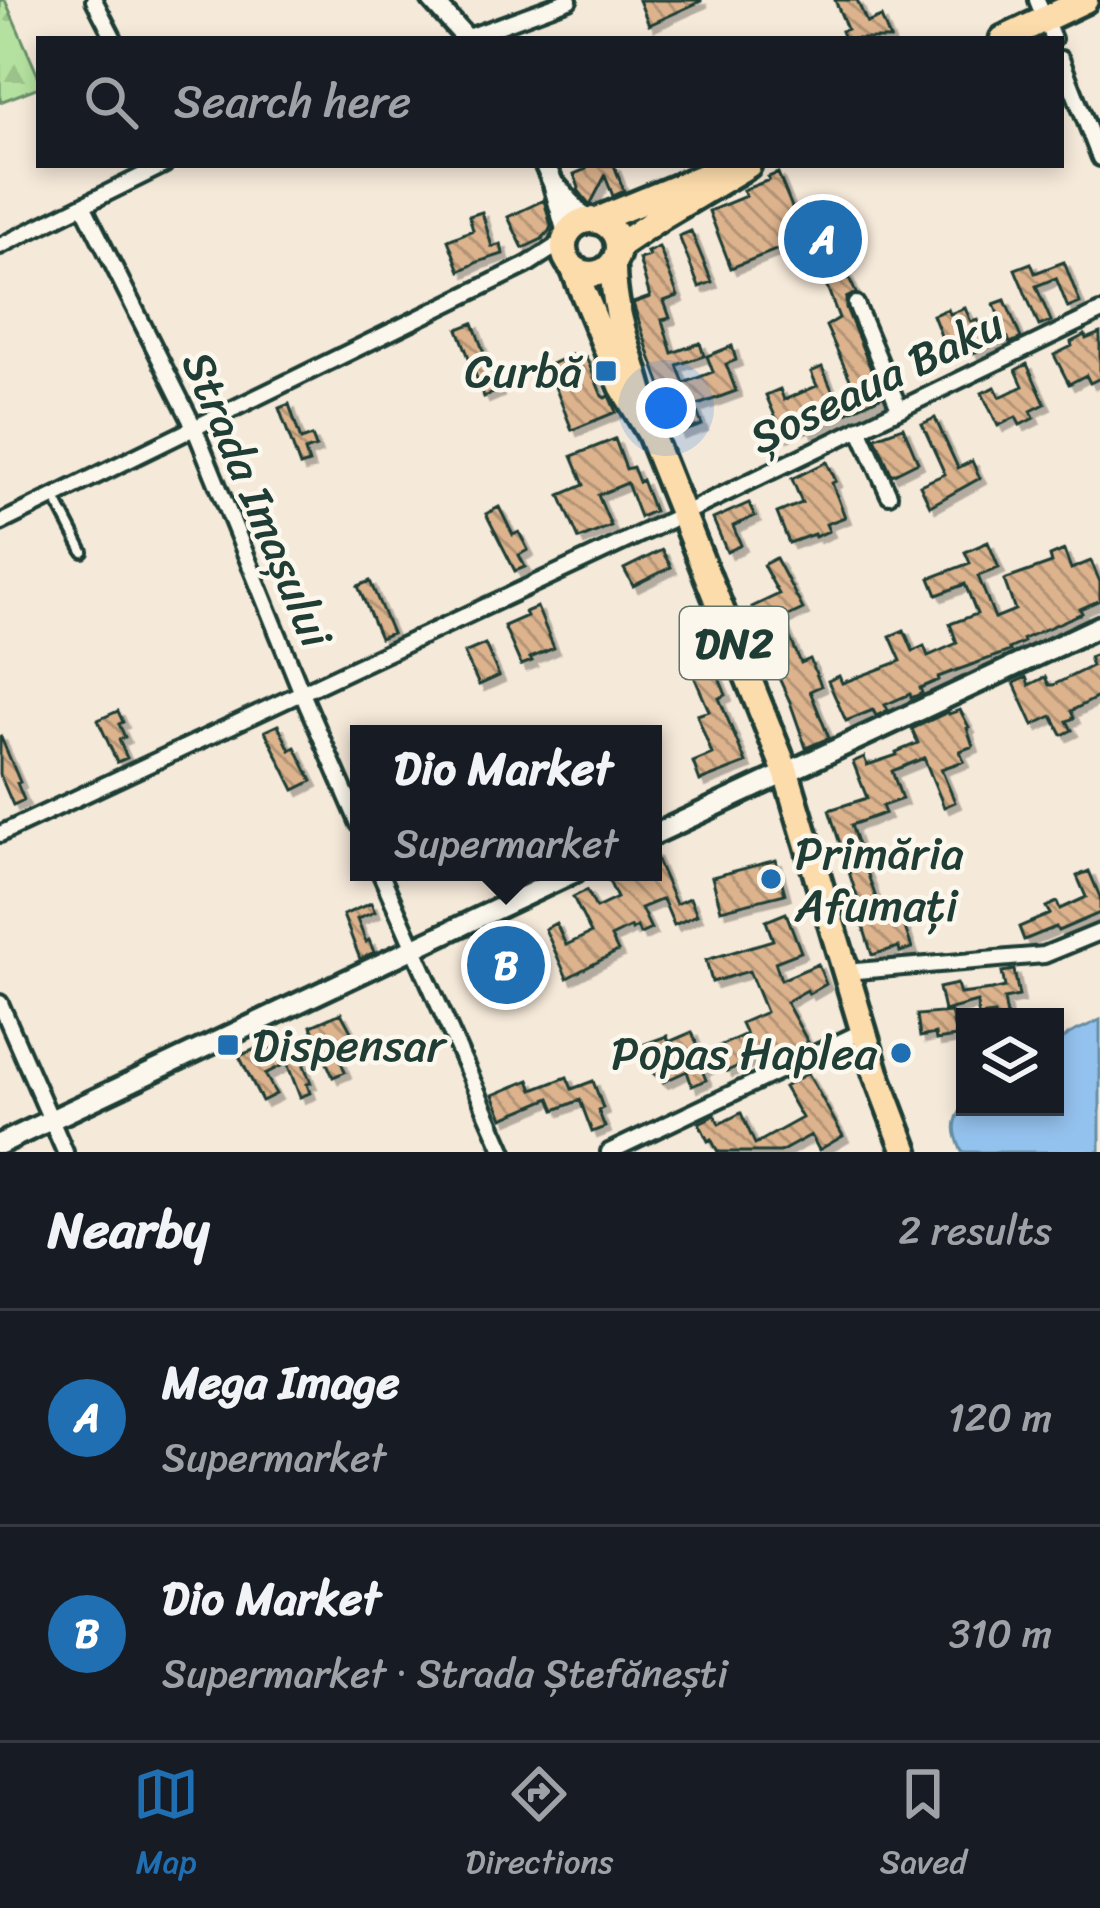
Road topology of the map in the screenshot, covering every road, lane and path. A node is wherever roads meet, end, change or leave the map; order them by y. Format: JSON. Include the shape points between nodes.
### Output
{"nodes":[{"id":1,"x":94,"y":0,"type":"edge"},
{"id":2,"x":432,"y":0,"type":"edge"},
{"id":3,"x":569,"y":0,"type":"edge"},
{"id":4,"x":1085,"y":0,"type":"edge"},
{"id":5,"x":1045,"y":19,"type":"edge"},
{"id":6,"x":112,"y":36,"type":"edge"},
{"id":7,"x":463,"y":36,"type":"edge"},
{"id":8,"x":474,"y":36,"type":"edge"},
{"id":9,"x":1009,"y":36,"type":"edge"},
{"id":10,"x":1064,"y":67,"type":"edge"},
{"id":11,"x":1100,"y":158,"type":"edge"},
{"id":12,"x":158,"y":168,"type":"edge"},
{"id":13,"x":725,"y":168,"type":"edge"},
{"id":14,"x":743,"y":168,"type":"edge"},
{"id":15,"x":549,"y":174,"type":"edge"},
{"id":16,"x":83,"y":206,"type":"junction"},
{"id":17,"x":576,"y":241,"type":"junction"},
{"id":18,"x":0,"y":246,"type":"edge"},
{"id":19,"x":615,"y":255,"type":"junction"},
{"id":20,"x":527,"y":265,"type":"junction"},
{"id":21,"x":856,"y":304,"type":"dead end"},
{"id":22,"x":1100,"y":312,"type":"edge"},
{"id":23,"x":899,"y":408,"type":"junction"},
{"id":24,"x":194,"y":427,"type":"junction"},
{"id":25,"x":859,"y":428,"type":"junction"},
{"id":26,"x":650,"y":433,"type":"junction"},
{"id":27,"x":889,"y":495,"type":"dead end"},
{"id":28,"x":54,"y":496,"type":"junction"},
{"id":29,"x":683,"y":514,"type":"junction"},
{"id":30,"x":0,"y":523,"type":"edge"},
{"id":31,"x":83,"y":552,"type":"dead end"},
{"id":32,"x":1100,"y":626,"type":"edge"},
{"id":33,"x":302,"y":693,"type":"junction"},
{"id":34,"x":786,"y":772,"type":"junction"},
{"id":35,"x":350,"y":803,"type":"edge"},
{"id":36,"x":662,"y":831,"type":"edge"},
{"id":37,"x":0,"y":834,"type":"edge"},
{"id":38,"x":384,"y":881,"type":"edge"},
{"id":39,"x":556,"y":881,"type":"edge"},
{"id":40,"x":1100,"y":932,"type":"edge"},
{"id":41,"x":413,"y":948,"type":"junction"},
{"id":42,"x":845,"y":972,"type":"junction"},
{"id":43,"x":0,"y":1003,"type":"edge"},
{"id":44,"x":862,"y":1031,"type":"junction"},
{"id":45,"x":51,"y":1120,"type":"junction"},
{"id":46,"x":0,"y":1144,"type":"edge"},
{"id":47,"x":64,"y":1152,"type":"edge"},
{"id":48,"x":504,"y":1152,"type":"edge"},
{"id":49,"x":608,"y":1152,"type":"edge"},
{"id":50,"x":906,"y":1152,"type":"edge"}],
"edges":[{"from":1,"to":6,"type":"street"},
{"from":2,"to":7,"type":"main road"},
{"from":3,"to":8,"type":"street"},
{"from":4,"to":5,"type":"highway"},
{"from":5,"to":9,"type":"highway"},
{"from":10,"to":11,"type":"street"},
{"from":12,"to":16,"type":"street"},
{"from":13,"to":17,"type":"highway"},
{"from":14,"to":19,"type":"highway"},
{"from":15,"to":17,"type":"main road"},
{"from":16,"to":18,"type":"street"},
{"from":16,"to":24,"type":"street","name":"Strada Imașului"},
{"from":17,"to":19,"type":"highway","via":[[612,230]]},
{"from":17,"to":19,"type":"highway","via":[[589,274]]},
{"from":17,"to":20,"type":"street"},
{"from":17,"to":20,"type":"street"},
{"from":17,"to":26,"type":"highway","number":"DN2","via":[[622,386]]},
{"from":19,"to":26,"type":"highway","number":"DN2","via":[[617,311]]},
{"from":20,"to":24,"type":"street"},
{"from":21,"to":23,"type":"street"},
{"from":22,"to":23,"type":"street","name":"Șoseaua Baku"},
{"from":23,"to":25,"type":"street","name":"Șoseaua Baku"},
{"from":24,"to":28,"type":"street"},
{"from":24,"to":33,"type":"street","name":"Strada Imașului"},
{"from":25,"to":27,"type":"street"},
{"from":25,"to":29,"type":"street","name":"Șoseaua Baku"},
{"from":26,"to":29,"type":"highway","number":"DN2"},
{"from":28,"to":30,"type":"street"},
{"from":28,"to":31,"type":"lane"},
{"from":29,"to":33,"type":"street","name":"Șoseaua Baku"},
{"from":29,"to":34,"type":"highway","number":"DN2"},
{"from":32,"to":34,"type":"main road"},
{"from":33,"to":35,"type":"street","name":"Strada Imașului"},
{"from":33,"to":37,"type":"street","name":"Șoseaua Baku"},
{"from":34,"to":36,"type":"main road"},
{"from":34,"to":42,"type":"highway","number":"DN2"},
{"from":38,"to":41,"type":"street"},
{"from":39,"to":41,"type":"main road"},
{"from":40,"to":42,"type":"street","via":[[1044,955]]},
{"from":41,"to":45,"type":"main road"},
{"from":41,"to":48,"type":"street"},
{"from":42,"to":44,"type":"highway","number":"DN2"},
{"from":43,"to":45,"type":"street"},
{"from":44,"to":49,"type":"street"},
{"from":44,"to":50,"type":"highway","number":"DN2"},
{"from":45,"to":46,"type":"main road"},
{"from":45,"to":47,"type":"street"}]}
